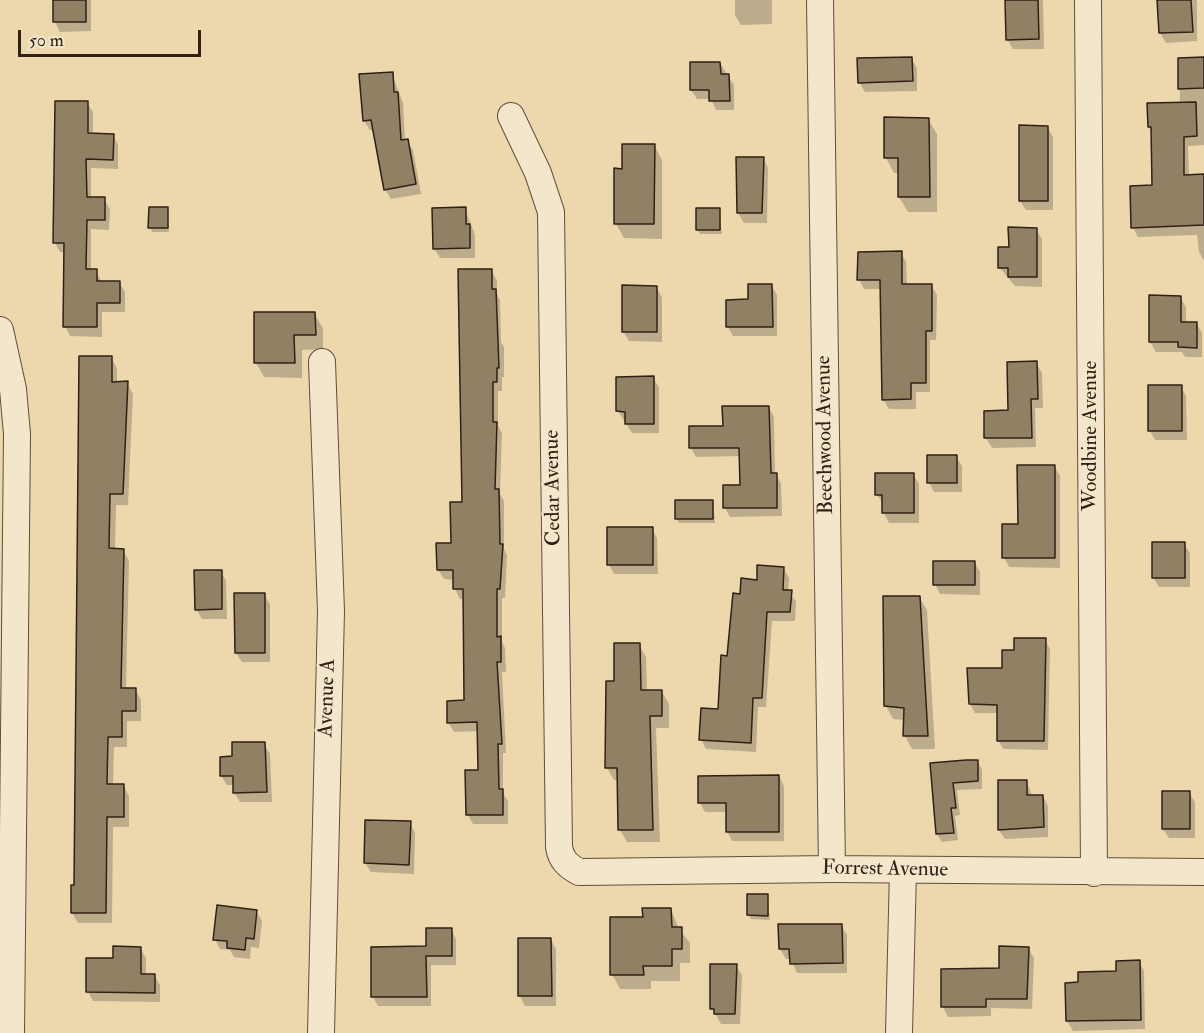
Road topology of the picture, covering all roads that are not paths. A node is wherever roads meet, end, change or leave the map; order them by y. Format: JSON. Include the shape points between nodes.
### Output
{"nodes":[{"id":1,"x":820,"y":0,"type":"edge"},
{"id":2,"x":1088,"y":0,"type":"edge"},
{"id":3,"x":511,"y":116,"type":"dead end"},
{"id":4,"x":0,"y":330,"type":"edge"},
{"id":5,"x":322,"y":362,"type":"dead end"},
{"id":6,"x":8,"y":563,"type":"edge"},
{"id":7,"x":568,"y":866,"type":"joint"},
{"id":8,"x":832,"y":869,"type":"junction"},
{"id":9,"x":903,"y":870,"type":"junction"},
{"id":10,"x":1204,"y":872,"type":"edge"},
{"id":11,"x":1094,"y":873,"type":"junction"},
{"id":12,"x":5,"y":915,"type":"edge"},
{"id":13,"x":11,"y":1033,"type":"edge"},
{"id":14,"x":321,"y":1033,"type":"edge"},
{"id":15,"x":899,"y":1033,"type":"edge"}],
"edges":[{"from":1,"to":8,"type":"street","name":"Beechwood Avenue"},
{"from":2,"to":11,"type":"street","name":"Woodbine Avenue"},
{"from":3,"to":7,"type":"street","name":"Cedar Avenue","via":[[551,212],[559,847]]},
{"from":4,"to":6,"type":"street","via":[[13,389],[17,434]]},
{"from":5,"to":14,"type":"street","name":"Avenue A","via":[[331,611]]},
{"from":6,"to":12,"type":"street"},
{"from":7,"to":8,"type":"street","name":"Forrest Avenue","via":[[579,872]]},
{"from":8,"to":9,"type":"street","name":"Forrest Avenue"},
{"from":9,"to":11,"type":"street","name":"Forrest Avenue"},
{"from":9,"to":15,"type":"street"},
{"from":10,"to":11,"type":"street","name":"Forrest Avenue"},
{"from":12,"to":13,"type":"street"}]}
